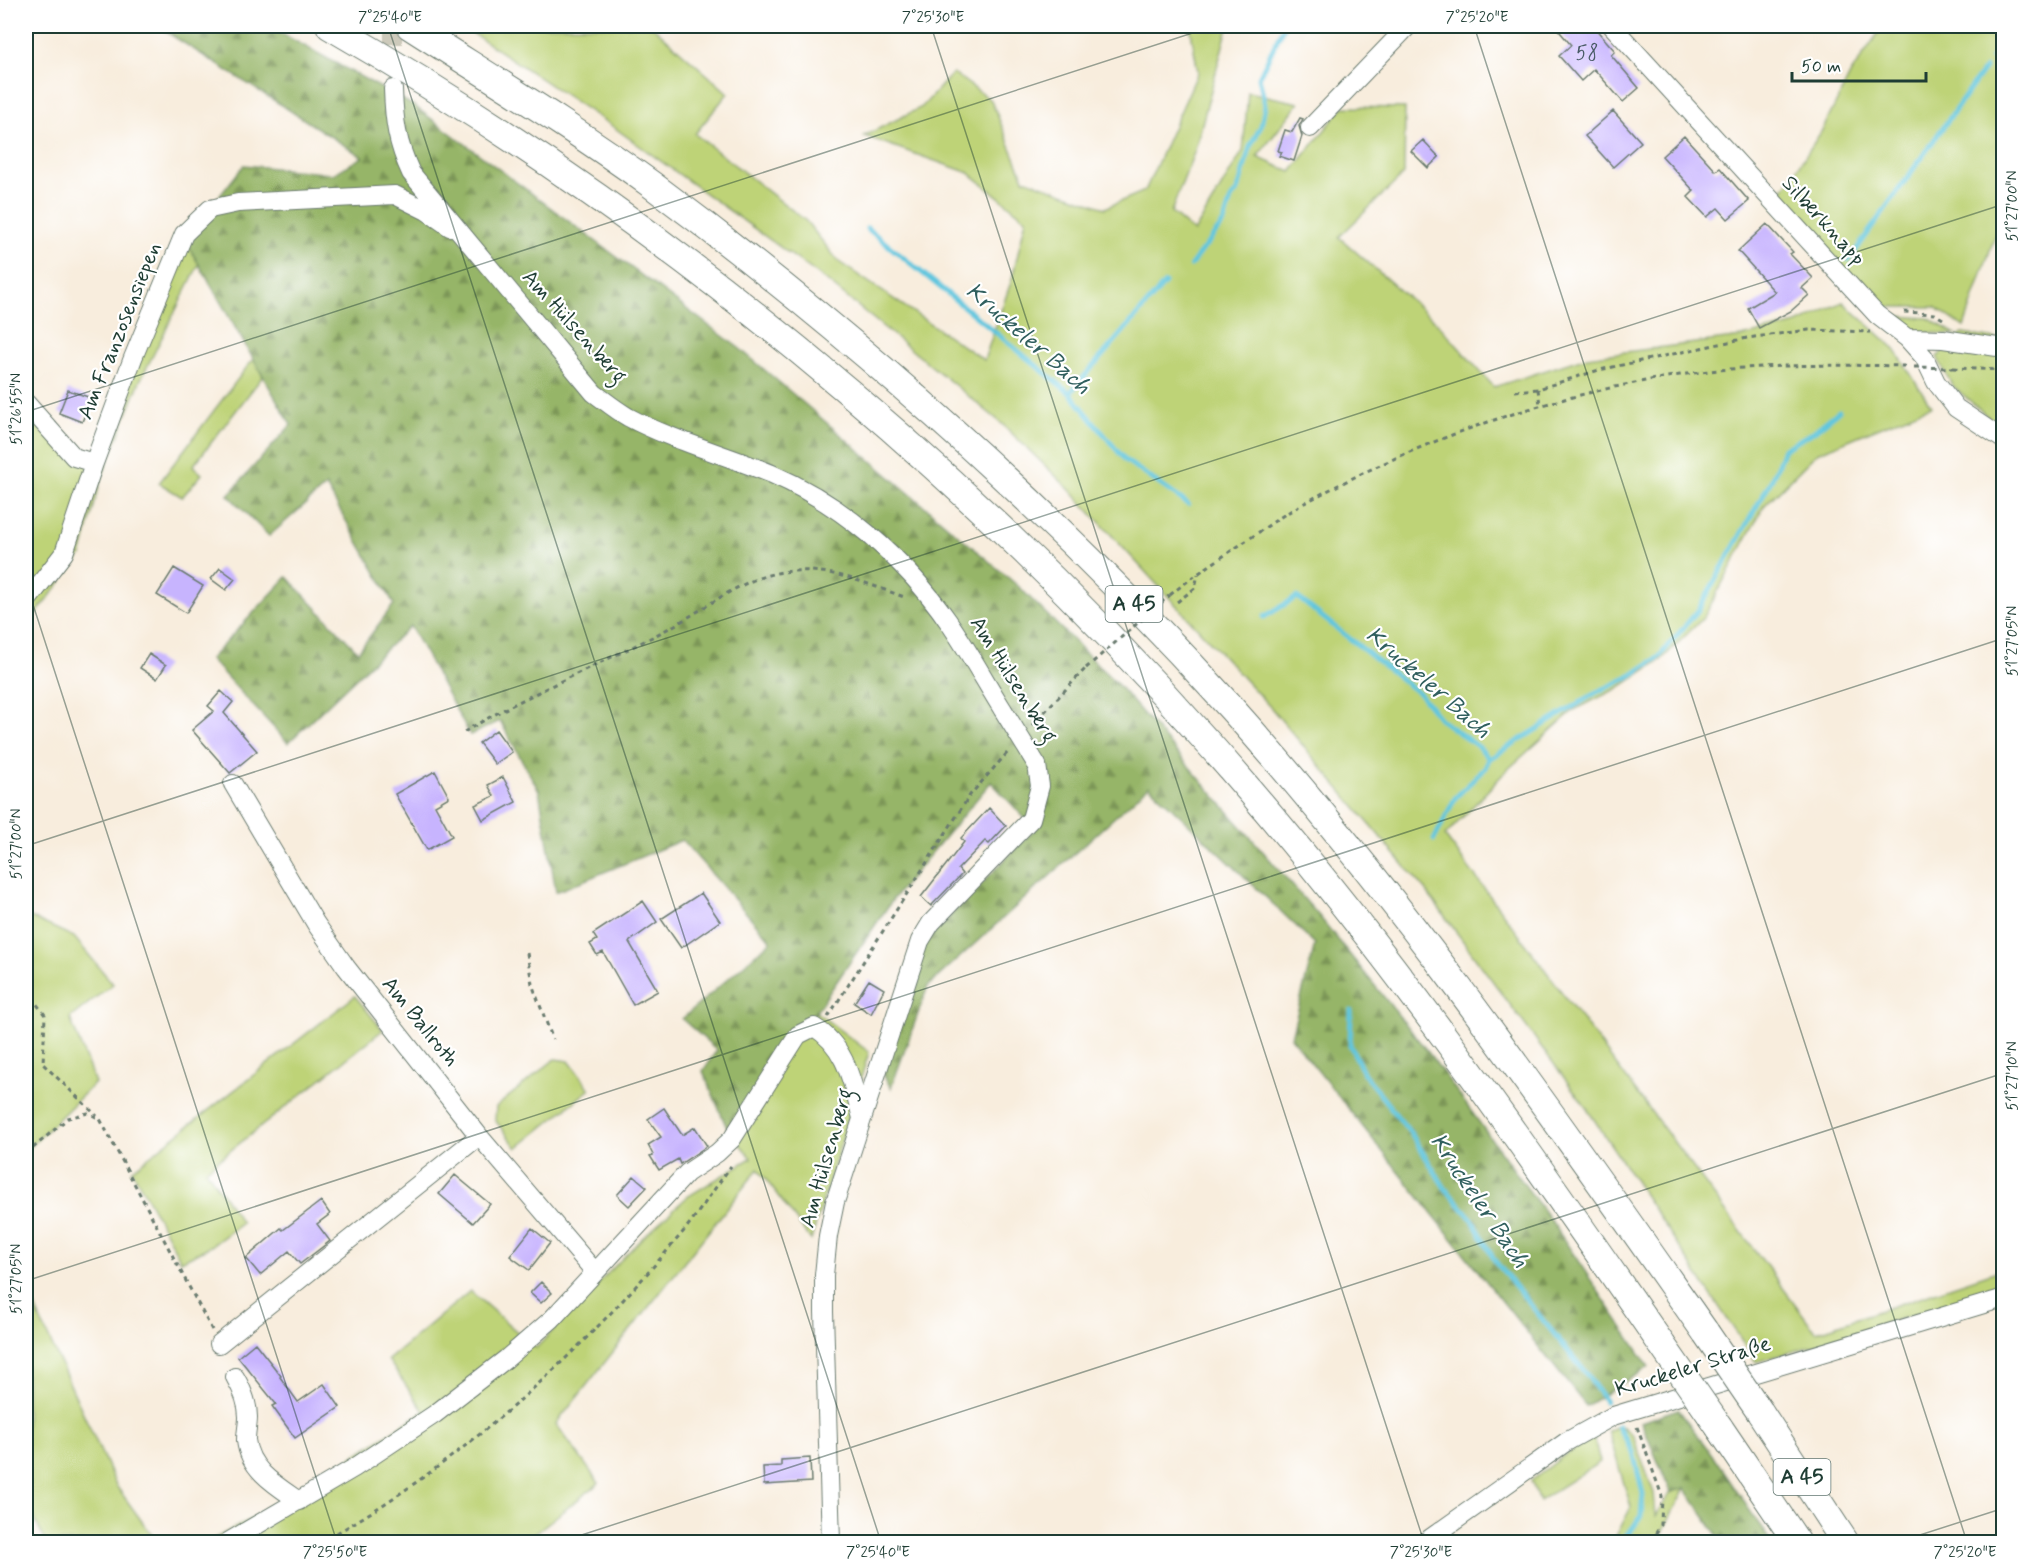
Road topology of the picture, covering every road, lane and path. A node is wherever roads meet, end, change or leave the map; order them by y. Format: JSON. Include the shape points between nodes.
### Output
{"nodes":[{"id":1,"x":330,"y":26,"type":"edge"},
{"id":2,"x":410,"y":26,"type":"edge"},
{"id":3,"x":1408,"y":26,"type":"edge"},
{"id":4,"x":1612,"y":26,"type":"edge"},
{"id":5,"x":393,"y":89,"type":"tunnel mouth"},
{"id":6,"x":1310,"y":128,"type":"dead end"},
{"id":7,"x":411,"y":173,"type":"junction"},
{"id":8,"x":395,"y":195,"type":"junction"},
{"id":9,"x":466,"y":238,"type":"junction"},
{"id":10,"x":1876,"y":323,"type":"junction"},
{"id":11,"x":1950,"y":323,"type":"dead end"},
{"id":12,"x":1907,"y":338,"type":"junction"},
{"id":13,"x":2004,"y":348,"type":"edge"},
{"id":14,"x":2004,"y":370,"type":"edge"},
{"id":15,"x":1538,"y":389,"type":"junction"},
{"id":16,"x":1515,"y":392,"type":"dead end"},
{"id":17,"x":26,"y":404,"type":"edge"},
{"id":18,"x":1540,"y":405,"type":"junction"},
{"id":19,"x":2004,"y":440,"type":"edge"},
{"id":20,"x":94,"y":463,"type":"junction"},
{"id":21,"x":1197,"y":574,"type":"junction"},
{"id":22,"x":914,"y":601,"type":"dead end"},
{"id":23,"x":26,"y":602,"type":"edge"},
{"id":24,"x":1177,"y":602,"type":"dead end"},
{"id":25,"x":1028,"y":729,"type":"dead end"},
{"id":26,"x":464,"y":732,"type":"dead end"},
{"id":27,"x":1013,"y":746,"type":"dead end"},
{"id":28,"x":233,"y":784,"type":"dead end"},
{"id":29,"x":527,"y":953,"type":"dead end"},
{"id":30,"x":26,"y":990,"type":"edge"},
{"id":31,"x":820,"y":1030,"type":"junction"},
{"id":32,"x":553,"y":1040,"type":"dead end"},
{"id":33,"x":862,"y":1118,"type":"junction"},
{"id":34,"x":100,"y":1119,"type":"junction"},
{"id":35,"x":479,"y":1136,"type":"junction"},
{"id":36,"x":26,"y":1154,"type":"edge"},
{"id":37,"x":594,"y":1272,"type":"junction"},
{"id":38,"x":2004,"y":1298,"type":"edge"},
{"id":39,"x":619,"y":1302,"type":"dead end"},
{"id":40,"x":219,"y":1344,"type":"joint"},
{"id":41,"x":236,"y":1377,"type":"dead end"},
{"id":42,"x":1631,"y":1411,"type":"junction"},
{"id":43,"x":299,"y":1501,"type":"junction"},
{"id":44,"x":228,"y":1542,"type":"edge"},
{"id":45,"x":321,"y":1542,"type":"edge"},
{"id":46,"x":831,"y":1542,"type":"edge"},
{"id":47,"x":1425,"y":1542,"type":"edge"},
{"id":48,"x":1650,"y":1542,"type":"edge"},
{"id":49,"x":1797,"y":1542,"type":"edge"},
{"id":50,"x":1845,"y":1542,"type":"edge"}],
"edges":[{"from":1,"to":49,"type":"highway","number":"A 45","bridge":true,"via":[[404,68],[536,154],[728,293],[877,416],[994,522],[1130,658],[1210,744],[1441,1031]]},
{"from":2,"to":50,"type":"highway","number":"A 45","bridge":true,"via":[[647,182],[824,319],[947,425],[1137,608],[1235,712],[1392,901],[1548,1109],[1707,1333]]},
{"from":3,"to":6,"type":"street"},
{"from":4,"to":10,"type":"street","name":"Silberknapp"},
{"from":5,"to":7,"type":"street","name":"Am Hülsenberg","via":[[395,126],[401,153]]},
{"from":7,"to":8,"type":"street"},
{"from":7,"to":9,"type":"street","name":"Am Hülsenberg"},
{"from":8,"to":9,"type":"street","name":"Am Franzosensiepen"},
{"from":8,"to":20,"type":"street","name":"Am Franzosensiepen","via":[[238,203],[210,209],[184,234]]},
{"from":9,"to":33,"type":"street","name":"Am Hülsenberg","bridge":true,"via":[[602,399],[626,416],[774,475],[829,505],[866,531],[904,566],[948,621],[1037,765],[1040,786],[1031,819],[931,923],[920,941]]},
{"from":10,"to":11,"type":"path","via":[[1902,312],[1935,314]]},
{"from":10,"to":12,"type":"street","name":"Silberknapp"},
{"from":10,"to":15,"type":"path","via":[[1747,338],[1599,370]]},
{"from":12,"to":13,"type":"street"},
{"from":12,"to":19,"type":"street","name":"Silberknapp","via":[[1924,357],[1936,382],[1956,408]]},
{"from":14,"to":18,"type":"path","bridge":true,"via":[[1788,366],[1710,371],[1644,381]]},
{"from":15,"to":16,"type":"path"},
{"from":15,"to":18,"type":"path"},
{"from":17,"to":20,"type":"street","name":"Am Franzosensiepen","via":[[74,457]]},
{"from":18,"to":21,"type":"path","via":[[1413,450],[1356,476],[1299,506]]},
{"from":20,"to":23,"type":"street","name":"Am Franzosensiepen","via":[[64,553]]},
{"from":21,"to":24,"type":"path","via":[[1195,588]]},
{"from":21,"to":25,"type":"path","bridge":true,"via":[[1086,668]]},
{"from":22,"to":26,"type":"path","via":[[831,573],[793,571],[760,576],[676,624]]},
{"from":27,"to":31,"type":"path","via":[[970,795]]},
{"from":28,"to":35,"type":"street","name":"Am Ballroth","via":[[346,968]]},
{"from":29,"to":32,"type":"path","via":[[532,984]]},
{"from":30,"to":34,"type":"path","via":[[45,1015],[43,1064]]},
{"from":31,"to":33,"type":"street","via":[[838,1047]]},
{"from":31,"to":37,"type":"street","via":[[814,1027],[798,1035],[732,1139],[687,1173]]},
{"from":33,"to":46,"type":"street","name":"Am Hülsenberg","via":[[835,1202],[824,1275]]},
{"from":34,"to":36,"type":"path","via":[[88,1113],[68,1119]]},
{"from":34,"to":40,"type":"path"},
{"from":35,"to":37,"type":"street","name":"Am Ballroth"},
{"from":35,"to":40,"type":"street"},
{"from":37,"to":43,"type":"street","via":[[552,1319],[506,1359],[435,1414]]},
{"from":38,"to":42,"type":"street","name":"Kruckeler Straße"},
{"from":39,"to":45,"type":"path","via":[[529,1393],[445,1461],[360,1521]]},
{"from":41,"to":43,"type":"street","via":[[248,1415],[246,1440],[251,1457],[259,1470]]},
{"from":42,"to":47,"type":"street","name":"Kruckeler Straße","via":[[1613,1416],[1566,1442]]},
{"from":42,"to":48,"type":"path","via":[[1662,1496],[1661,1525]]},
{"from":43,"to":44,"type":"street"}]}
